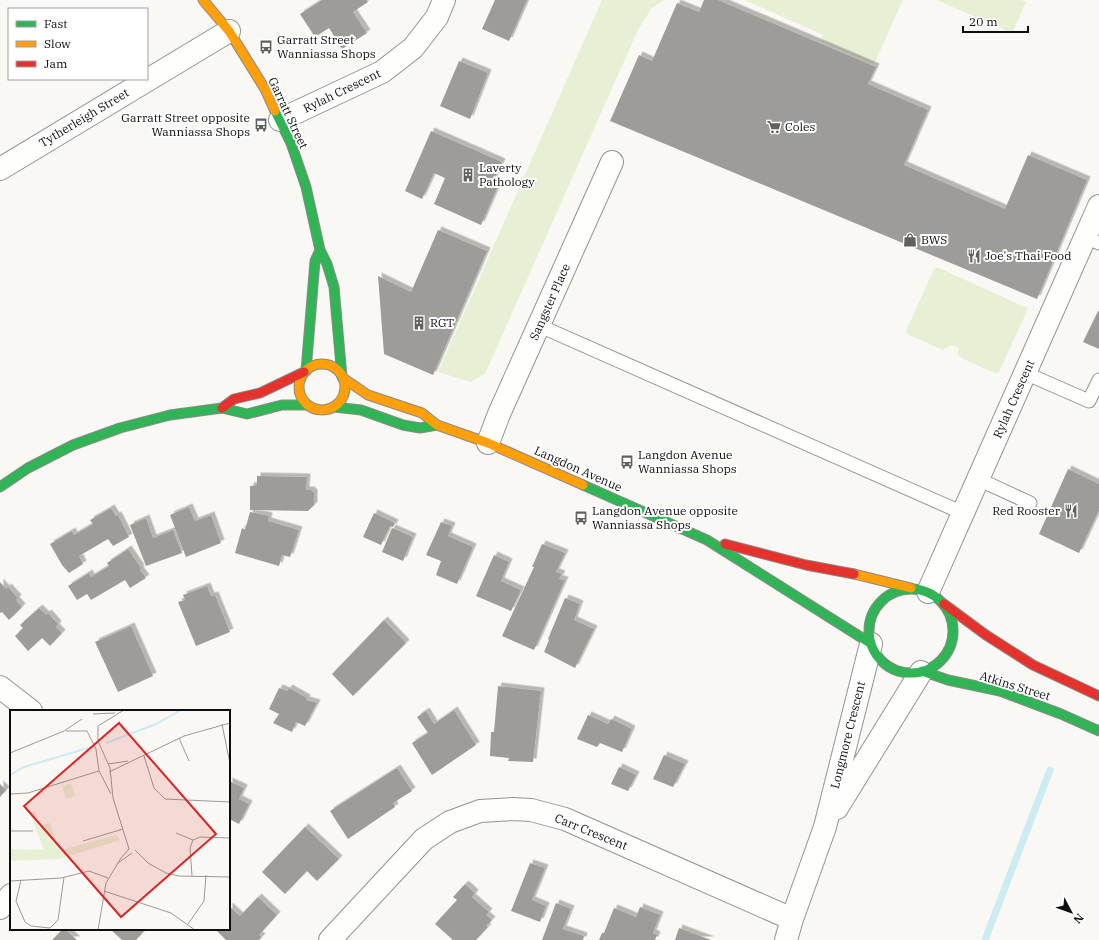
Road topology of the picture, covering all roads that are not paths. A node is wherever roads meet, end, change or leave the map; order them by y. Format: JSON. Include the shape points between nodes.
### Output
{"nodes":[{"id":1,"x":203,"y":0,"type":"edge"},
{"id":2,"x":444,"y":0,"type":"edge"},
{"id":3,"x":229,"y":31,"type":"junction"},
{"id":4,"x":148,"y":80,"type":"edge"},
{"id":5,"x":148,"y":80,"type":"edge"},
{"id":6,"x":280,"y":120,"type":"junction"},
{"id":7,"x":612,"y":162,"type":"dead end"},
{"id":8,"x":0,"y":169,"type":"edge"},
{"id":9,"x":1099,"y":206,"type":"edge"},
{"id":10,"x":1092,"y":240,"type":"edge"},
{"id":11,"x":320,"y":250,"type":"junction"},
{"id":12,"x":540,"y":326,"type":"junction"},
{"id":13,"x":305,"y":372,"type":"junction"},
{"id":14,"x":1025,"y":373,"type":"junction"},
{"id":15,"x":343,"y":378,"type":"junction"},
{"id":16,"x":1099,"y":380,"type":"edge"},
{"id":17,"x":307,"y":405,"type":"junction"},
{"id":18,"x":334,"y":407,"type":"junction"},
{"id":19,"x":222,"y":408,"type":"junction"},
{"id":20,"x":438,"y":425,"type":"junction"},
{"id":21,"x":488,"y":443,"type":"junction"},
{"id":22,"x":978,"y":480,"type":"junction"},
{"id":23,"x":0,"y":487,"type":"edge"},
{"id":24,"x":1030,"y":503,"type":"dead end"},
{"id":25,"x":963,"y":514,"type":"junction"},
{"id":26,"x":707,"y":540,"type":"junction"},
{"id":27,"x":927,"y":594,"type":"junction"},
{"id":28,"x":871,"y":643,"type":"junction"},
{"id":29,"x":922,"y":671,"type":"junction"},
{"id":30,"x":0,"y":687,"type":"edge"},
{"id":31,"x":1099,"y":696,"type":"edge"},
{"id":32,"x":30,"y":710,"type":"edge"},
{"id":33,"x":1099,"y":731,"type":"edge"},
{"id":34,"x":825,"y":827,"type":"junction"},
{"id":35,"x":10,"y":896,"type":"edge"},
{"id":36,"x":0,"y":908,"type":"edge"},
{"id":37,"x":792,"y":919,"type":"junction"},
{"id":38,"x":330,"y":940,"type":"edge"},
{"id":39,"x":786,"y":940,"type":"edge"}],
"edges":[{"from":1,"to":3,"type":"street","name":"Garratt Street"},
{"from":2,"to":6,"type":"street","name":"Rylah Crescent","via":[[437,17],[413,48],[382,72]]},
{"from":3,"to":4,"type":"street","name":"Tytherleigh Street"},
{"from":3,"to":6,"type":"street","name":"Garratt Street","via":[[265,89]]},
{"from":5,"to":8,"type":"street","name":"Tytherleigh Street"},
{"from":6,"to":11,"type":"street","name":"Garratt Street","via":[[306,187]]},
{"from":7,"to":12,"type":"street","name":"Sangster Place"},
{"from":9,"to":10,"type":"street","name":"Rylah Crescent"},
{"from":10,"to":14,"type":"street","name":"Rylah Crescent"},
{"from":11,"to":13,"type":"street","name":"Garratt Street","via":[[315,261]]},
{"from":11,"to":15,"type":"street","name":"Garratt Street","via":[[334,287]]},
{"from":12,"to":21,"type":"street","name":"Sangster Place"},
{"from":12,"to":25,"type":"lane"},
{"from":13,"to":15,"type":"street","via":[[321,364],[337,370]]},
{"from":13,"to":17,"type":"street","via":[[300,380],[299,389],[301,398]]},
{"from":13,"to":19,"type":"street","via":[[260,393],[234,399]]},
{"from":14,"to":16,"type":"lane","via":[[1089,401]]},
{"from":14,"to":22,"type":"street","name":"Rylah Crescent"},
{"from":15,"to":18,"type":"street","via":[[344,394]]},
{"from":15,"to":20,"type":"street","name":"Langdon Avenue","via":[[368,395],[422,412]]},
{"from":17,"to":18,"type":"street","via":[[320,410]]},
{"from":17,"to":19,"type":"street","via":[[282,405],[247,414]]},
{"from":18,"to":20,"type":"street","name":"Langdon Avenue","via":[[361,410],[403,425],[420,428]]},
{"from":19,"to":23,"type":"street","via":[[170,415],[120,428],[73,445],[28,468]]},
{"from":20,"to":21,"type":"street","name":"Langdon Avenue"},
{"from":21,"to":26,"type":"street","name":"Langdon Avenue"},
{"from":22,"to":24,"type":"lane"},
{"from":22,"to":25,"type":"street","name":"Rylah Crescent"},
{"from":25,"to":27,"type":"street","name":"Rylah Crescent"},
{"from":26,"to":27,"type":"street","name":"Langdon Avenue","via":[[806,565],[861,575]]},
{"from":26,"to":28,"type":"street","name":"Langdon Avenue"},
{"from":27,"to":28,"type":"street","via":[[894,592],[881,601],[870,621]]},
{"from":27,"to":29,"type":"street","via":[[949,613],[953,624],[953,637],[943,658],[934,666]]},
{"from":27,"to":31,"type":"street","name":"Atkins Street","via":[[1033,665]]},
{"from":28,"to":29,"type":"street","via":[[875,653],[890,667],[910,673]]},
{"from":28,"to":34,"type":"street","name":"Longmore Crescent"},
{"from":29,"to":33,"type":"street","name":"Atkins Street","via":[[948,680],[1000,691]]},
{"from":29,"to":34,"type":"street","name":"Longmore Crescent"},
{"from":30,"to":32,"type":"street"},
{"from":34,"to":37,"type":"street","name":"Longmore Crescent"},
{"from":35,"to":36,"type":"street"},
{"from":37,"to":38,"type":"street","name":"Carr Crescent","via":[[565,819],[531,810],[513,809],[480,811],[450,822],[424,839]]},
{"from":37,"to":39,"type":"street","name":"Longmore Crescent"}]}
